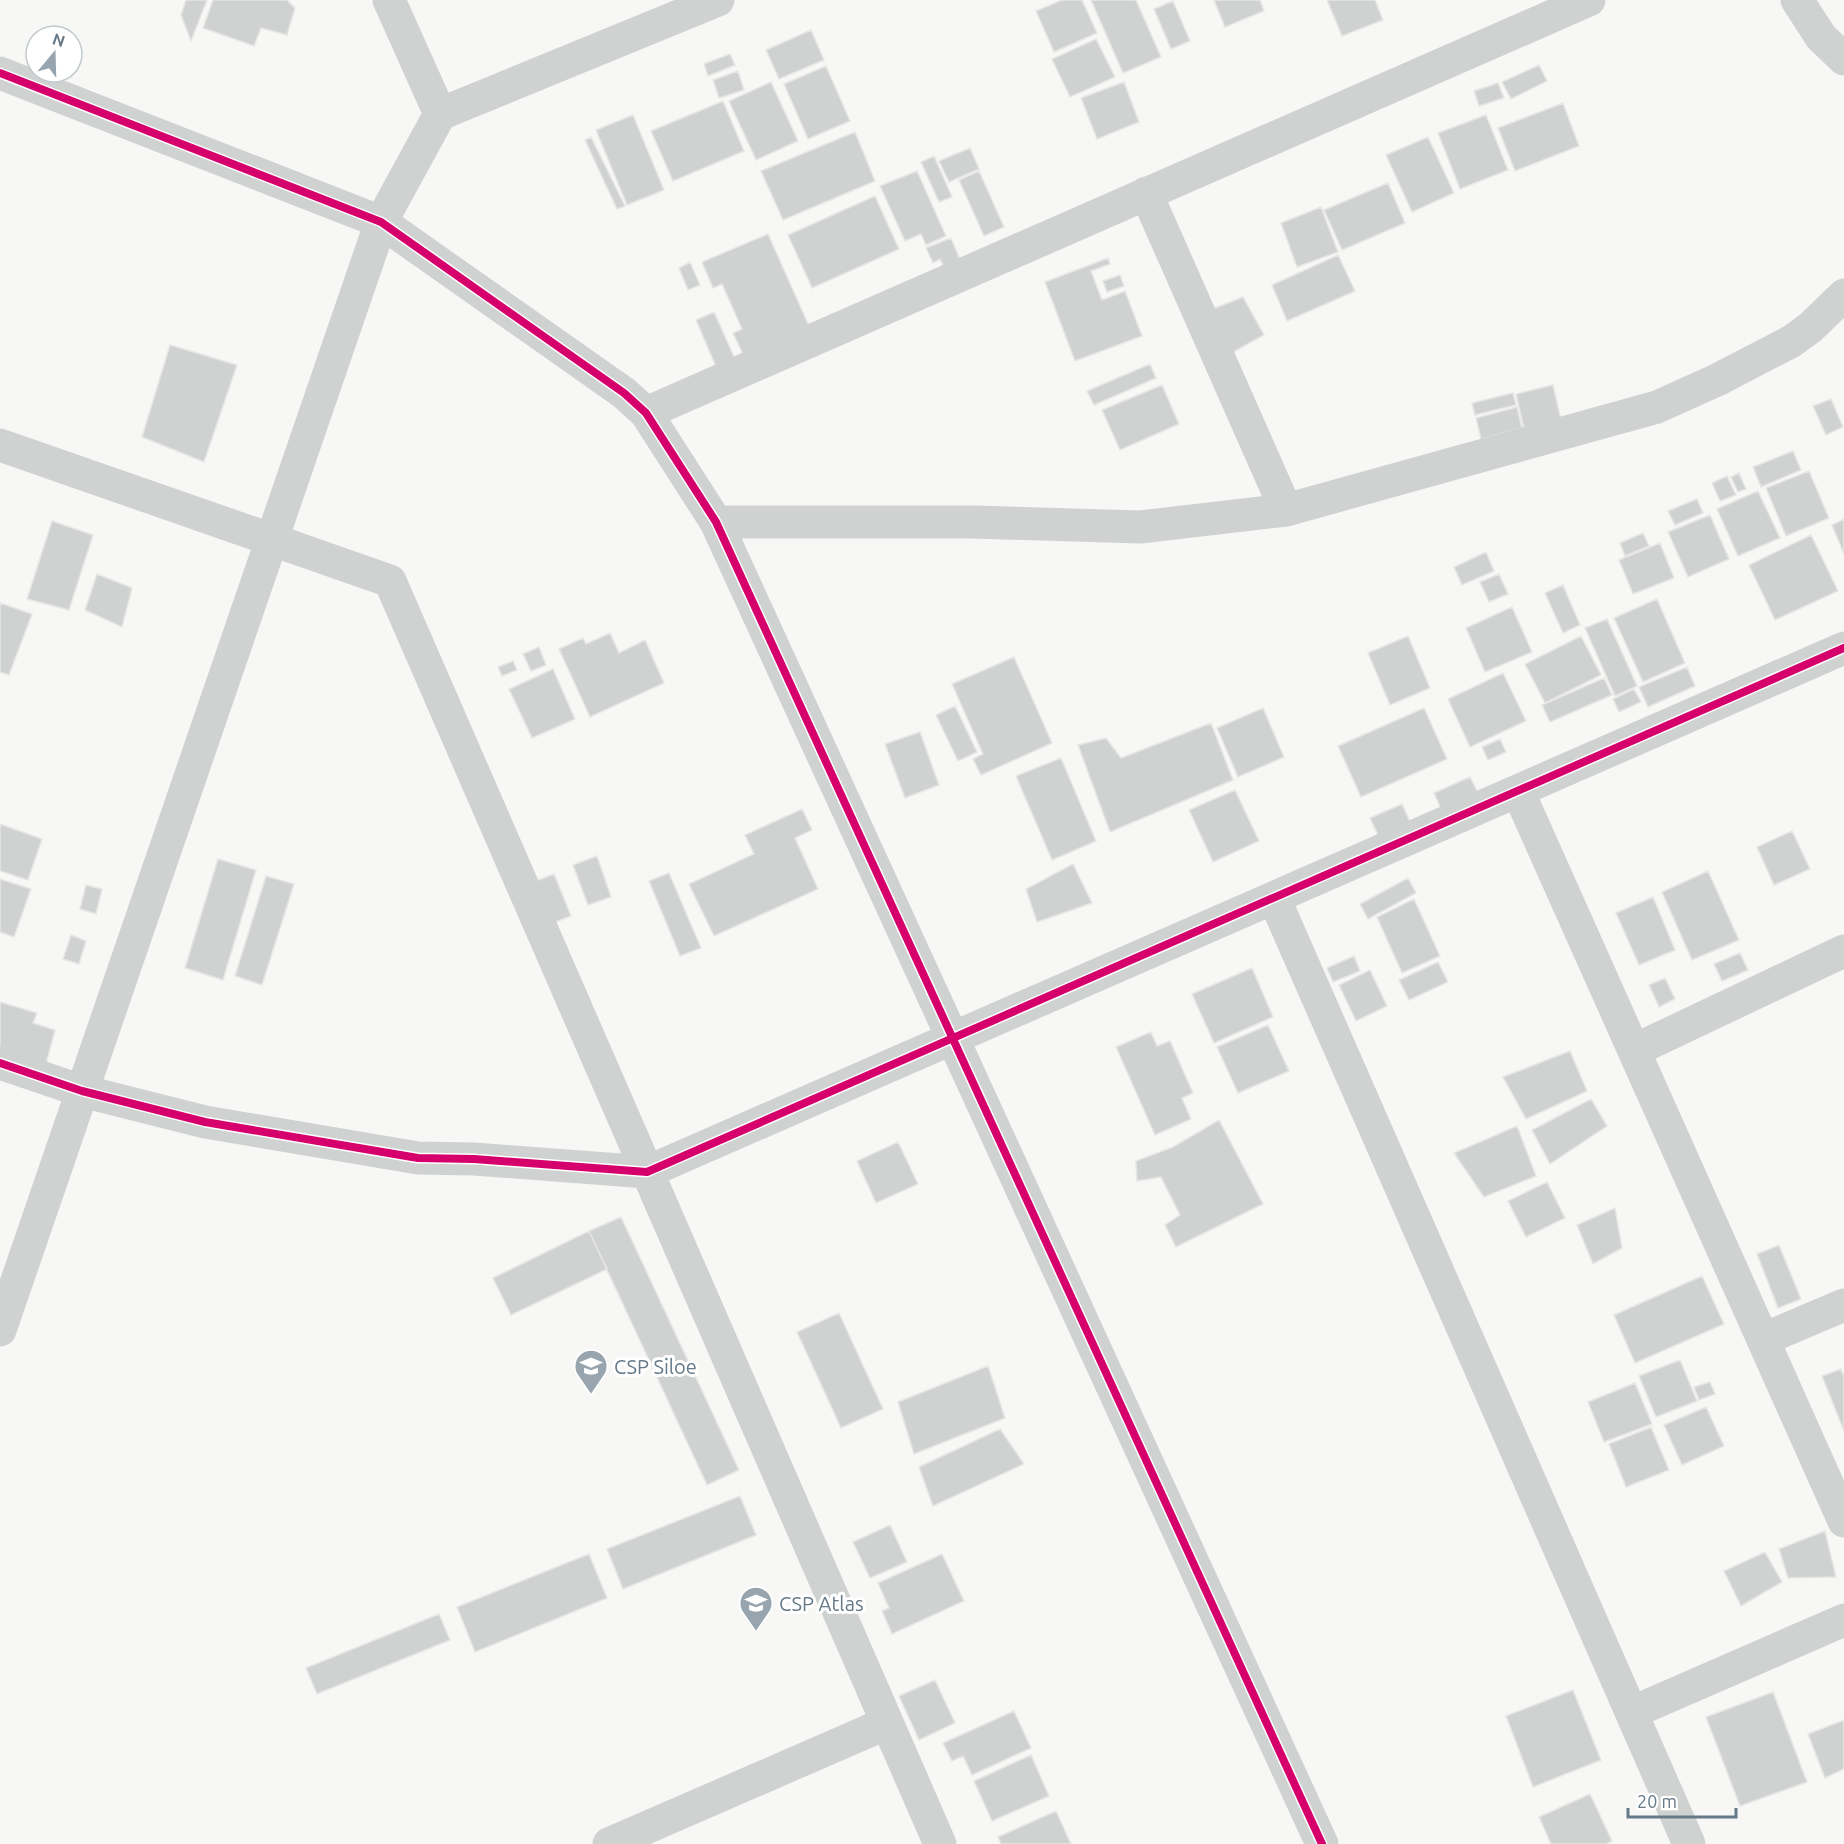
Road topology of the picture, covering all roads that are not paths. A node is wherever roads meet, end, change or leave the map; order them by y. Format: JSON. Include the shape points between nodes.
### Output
{"nodes":[{"id":1,"x":389,"y":0,"type":"edge"},
{"id":2,"x":718,"y":0,"type":"edge"},
{"id":3,"x":1589,"y":0,"type":"edge"},
{"id":4,"x":1797,"y":0,"type":"edge"},
{"id":5,"x":1844,"y":60,"type":"edge"},
{"id":6,"x":0,"y":73,"type":"edge"},
{"id":7,"x":440,"y":114,"type":"junction"},
{"id":8,"x":1146,"y":193,"type":"junction"},
{"id":9,"x":381,"y":222,"type":"junction"},
{"id":10,"x":1844,"y":295,"type":"edge"},
{"id":11,"x":646,"y":412,"type":"junction"},
{"id":12,"x":0,"y":445,"type":"edge"},
{"id":13,"x":1286,"y":510,"type":"junction"},
{"id":14,"x":716,"y":522,"type":"junction"},
{"id":15,"x":272,"y":539,"type":"junction"},
{"id":16,"x":1844,"y":648,"type":"edge"},
{"id":17,"x":1518,"y":791,"type":"junction"},
{"id":18,"x":1274,"y":898,"type":"junction"},
{"id":19,"x":1844,"y":951,"type":"edge"},
{"id":20,"x":952,"y":1039,"type":"junction"},
{"id":21,"x":1635,"y":1050,"type":"junction"},
{"id":22,"x":0,"y":1063,"type":"edge"},
{"id":23,"x":82,"y":1090,"type":"junction"},
{"id":24,"x":647,"y":1172,"type":"junction"},
{"id":25,"x":1844,"y":1305,"type":"edge"},
{"id":26,"x":0,"y":1330,"type":"edge"},
{"id":27,"x":1764,"y":1339,"type":"junction"},
{"id":28,"x":1844,"y":1521,"type":"edge"},
{"id":29,"x":1844,"y":1620,"type":"edge"},
{"id":30,"x":1633,"y":1712,"type":"junction"},
{"id":31,"x":887,"y":1723,"type":"junction"},
{"id":32,"x":609,"y":1844,"type":"edge"},
{"id":33,"x":940,"y":1844,"type":"edge"},
{"id":34,"x":1322,"y":1844,"type":"edge"},
{"id":35,"x":1689,"y":1844,"type":"edge"}],
"edges":[{"from":1,"to":7,"type":"street"},
{"from":2,"to":7,"type":"street"},
{"from":3,"to":8,"type":"street"},
{"from":4,"to":5,"type":"street","via":[[1821,37]]},
{"from":6,"to":9,"type":"street"},
{"from":7,"to":9,"type":"street"},
{"from":8,"to":11,"type":"street"},
{"from":8,"to":13,"type":"street"},
{"from":9,"to":11,"type":"street"},
{"from":9,"to":15,"type":"street"},
{"from":10,"to":13,"type":"street","via":[[1792,341],[1657,407]]},
{"from":11,"to":14,"type":"street"},
{"from":12,"to":15,"type":"street"},
{"from":13,"to":14,"type":"street","via":[[1140,528],[972,522]]},
{"from":14,"to":20,"type":"street"},
{"from":15,"to":23,"type":"street"},
{"from":15,"to":24,"type":"street","via":[[390,581]]},
{"from":16,"to":17,"type":"street"},
{"from":17,"to":18,"type":"street"},
{"from":17,"to":21,"type":"street"},
{"from":18,"to":20,"type":"street"},
{"from":18,"to":30,"type":"street"},
{"from":19,"to":21,"type":"street"},
{"from":20,"to":24,"type":"street"},
{"from":20,"to":34,"type":"street"},
{"from":21,"to":27,"type":"street"},
{"from":22,"to":23,"type":"street"},
{"from":23,"to":24,"type":"street","via":[[206,1122],[418,1158]]},
{"from":23,"to":26,"type":"street"},
{"from":24,"to":31,"type":"street"},
{"from":25,"to":27,"type":"street"},
{"from":27,"to":28,"type":"street"},
{"from":29,"to":30,"type":"street"},
{"from":30,"to":35,"type":"street"},
{"from":31,"to":32,"type":"street"},
{"from":31,"to":33,"type":"street"}]}
